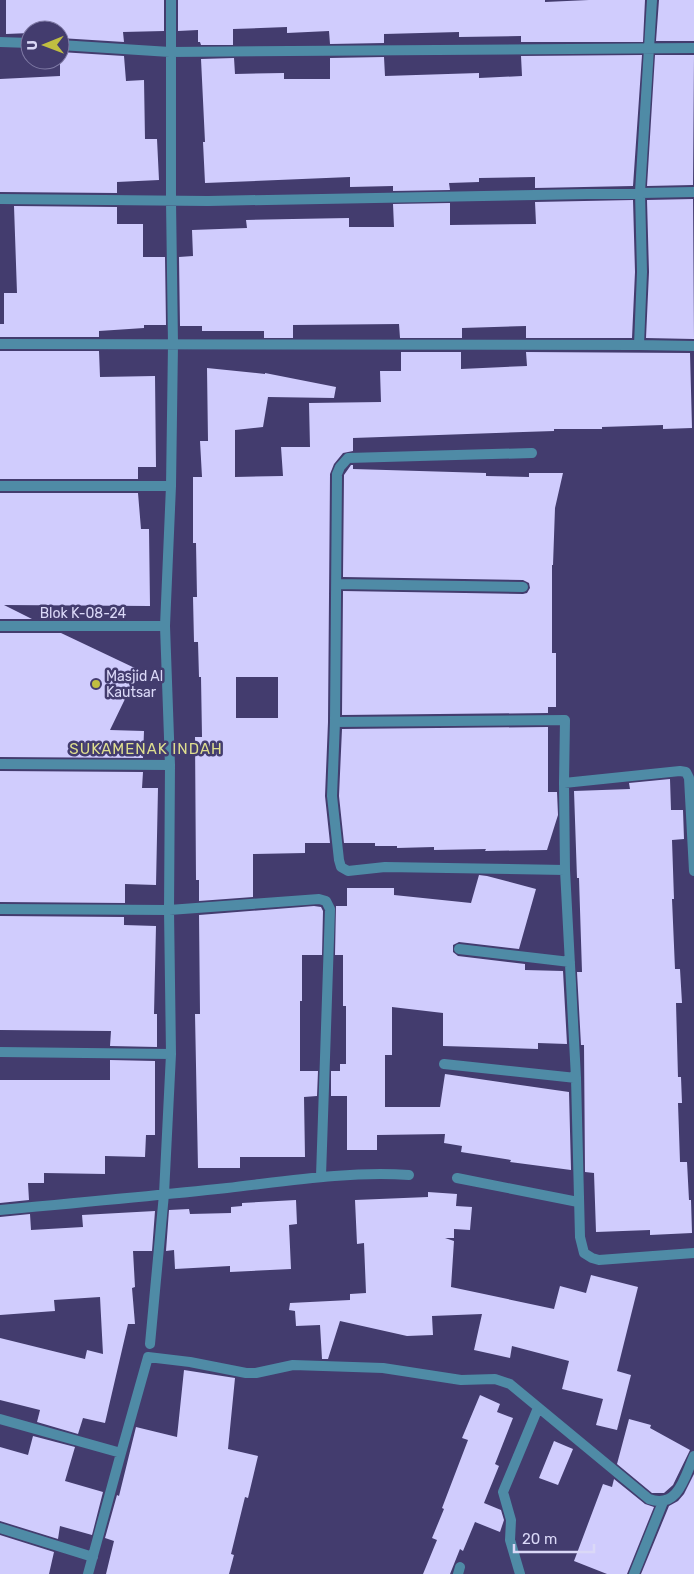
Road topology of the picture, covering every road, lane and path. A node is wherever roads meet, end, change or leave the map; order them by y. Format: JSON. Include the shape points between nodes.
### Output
{"nodes":[{"id":1,"x":171,"y":0,"type":"edge"},
{"id":2,"x":652,"y":0,"type":"edge"},
{"id":3,"x":0,"y":42,"type":"edge"},
{"id":4,"x":20,"y":43,"type":"edge"},
{"id":5,"x":70,"y":46,"type":"edge"},
{"id":6,"x":694,"y":48,"type":"edge"},
{"id":7,"x":649,"y":49,"type":"junction"},
{"id":8,"x":170,"y":52,"type":"junction"},
{"id":9,"x":640,"y":192,"type":"junction"},
{"id":10,"x":694,"y":192,"type":"edge"},
{"id":11,"x":0,"y":199,"type":"edge"},
{"id":12,"x":171,"y":201,"type":"junction"},
{"id":13,"x":0,"y":344,"type":"edge"},
{"id":14,"x":173,"y":344,"type":"junction"},
{"id":15,"x":640,"y":345,"type":"junction"},
{"id":16,"x":694,"y":346,"type":"edge"},
{"id":17,"x":532,"y":453,"type":"dead end"},
{"id":18,"x":0,"y":486,"type":"edge"},
{"id":19,"x":171,"y":486,"type":"junction"},
{"id":20,"x":336,"y":584,"type":"junction"},
{"id":21,"x":523,"y":587,"type":"dead end"},
{"id":22,"x":0,"y":626,"type":"edge"},
{"id":23,"x":165,"y":626,"type":"junction"},
{"id":24,"x":335,"y":722,"type":"junction"},
{"id":25,"x":0,"y":764,"type":"edge"},
{"id":26,"x":170,"y":765,"type":"junction"},
{"id":27,"x":564,"y":783,"type":"junction"},
{"id":28,"x":564,"y":870,"type":"junction"},
{"id":29,"x":694,"y":871,"type":"edge"},
{"id":30,"x":0,"y":909,"type":"edge"},
{"id":31,"x":169,"y":910,"type":"junction"},
{"id":32,"x":459,"y":949,"type":"dead end"},
{"id":33,"x":570,"y":962,"type":"junction"},
{"id":34,"x":0,"y":1052,"type":"edge"},
{"id":35,"x":171,"y":1054,"type":"junction"},
{"id":36,"x":444,"y":1064,"type":"dead end"},
{"id":37,"x":576,"y":1078,"type":"junction"},
{"id":38,"x":409,"y":1175,"type":"dead end"},
{"id":39,"x":321,"y":1176,"type":"junction"},
{"id":40,"x":457,"y":1178,"type":"dead end"},
{"id":41,"x":164,"y":1194,"type":"junction"},
{"id":42,"x":578,"y":1202,"type":"junction"},
{"id":43,"x":0,"y":1210,"type":"edge"},
{"id":44,"x":694,"y":1253,"type":"edge"},
{"id":45,"x":150,"y":1344,"type":"dead end"},
{"id":46,"x":538,"y":1408,"type":"junction"},
{"id":47,"x":0,"y":1419,"type":"edge"},
{"id":48,"x":121,"y":1453,"type":"junction"},
{"id":49,"x":694,"y":1456,"type":"edge"},
{"id":50,"x":663,"y":1502,"type":"junction"},
{"id":51,"x":0,"y":1528,"type":"edge"},
{"id":52,"x":93,"y":1557,"type":"junction"},
{"id":53,"x":88,"y":1574,"type":"edge"},
{"id":54,"x":520,"y":1574,"type":"edge"},
{"id":55,"x":634,"y":1574,"type":"edge"}],
"edges":[{"from":1,"to":8,"type":"street"},
{"from":2,"to":7,"type":"street"},
{"from":3,"to":4,"type":"street"},
{"from":5,"to":8,"type":"street"},
{"from":6,"to":7,"type":"street"},
{"from":7,"to":8,"type":"street"},
{"from":7,"to":9,"type":"street"},
{"from":8,"to":12,"type":"street"},
{"from":9,"to":10,"type":"street"},
{"from":9,"to":12,"type":"street"},
{"from":9,"to":15,"type":"street"},
{"from":11,"to":12,"type":"street"},
{"from":12,"to":14,"type":"street"},
{"from":13,"to":14,"type":"street"},
{"from":14,"to":15,"type":"street"},
{"from":14,"to":19,"type":"street"},
{"from":15,"to":16,"type":"street"},
{"from":17,"to":20,"type":"street","via":[[348,458],[337,474]]},
{"from":18,"to":19,"type":"street"},
{"from":19,"to":23,"type":"street"},
{"from":20,"to":21,"type":"street"},
{"from":20,"to":24,"type":"street"},
{"from":22,"to":23,"type":"street","name":"Blok K-08-24"},
{"from":23,"to":26,"type":"street"},
{"from":24,"to":27,"type":"street","via":[[565,720]]},
{"from":24,"to":28,"type":"street","via":[[332,796],[341,867],[348,871],[385,867]]},
{"from":25,"to":26,"type":"street"},
{"from":26,"to":31,"type":"street"},
{"from":27,"to":28,"type":"street"},
{"from":27,"to":29,"type":"street","via":[[686,772],[689,778]]},
{"from":28,"to":33,"type":"street"},
{"from":30,"to":31,"type":"street"},
{"from":31,"to":35,"type":"street"},
{"from":31,"to":39,"type":"street","via":[[326,901],[330,909]]},
{"from":32,"to":33,"type":"street"},
{"from":33,"to":37,"type":"street"},
{"from":34,"to":35,"type":"street"},
{"from":35,"to":41,"type":"street"},
{"from":36,"to":37,"type":"street"},
{"from":37,"to":42,"type":"street"},
{"from":38,"to":39,"type":"street"},
{"from":39,"to":41,"type":"street"},
{"from":40,"to":42,"type":"street"},
{"from":41,"to":43,"type":"street"},
{"from":41,"to":45,"type":"street"},
{"from":42,"to":44,"type":"street","via":[[580,1237],[584,1252],[592,1258]]},
{"from":46,"to":48,"type":"street","via":[[518,1389],[495,1379],[461,1380],[383,1368],[293,1365],[252,1373],[148,1358]]},
{"from":46,"to":50,"type":"street","via":[[649,1499]]},
{"from":46,"to":54,"type":"street","via":[[503,1492],[511,1520],[510,1540]]},
{"from":47,"to":48,"type":"street"},
{"from":48,"to":52,"type":"street"},
{"from":49,"to":50,"type":"street","via":[[675,1495]]},
{"from":50,"to":55,"type":"street"},
{"from":51,"to":52,"type":"street"},
{"from":52,"to":53,"type":"street"}]}
